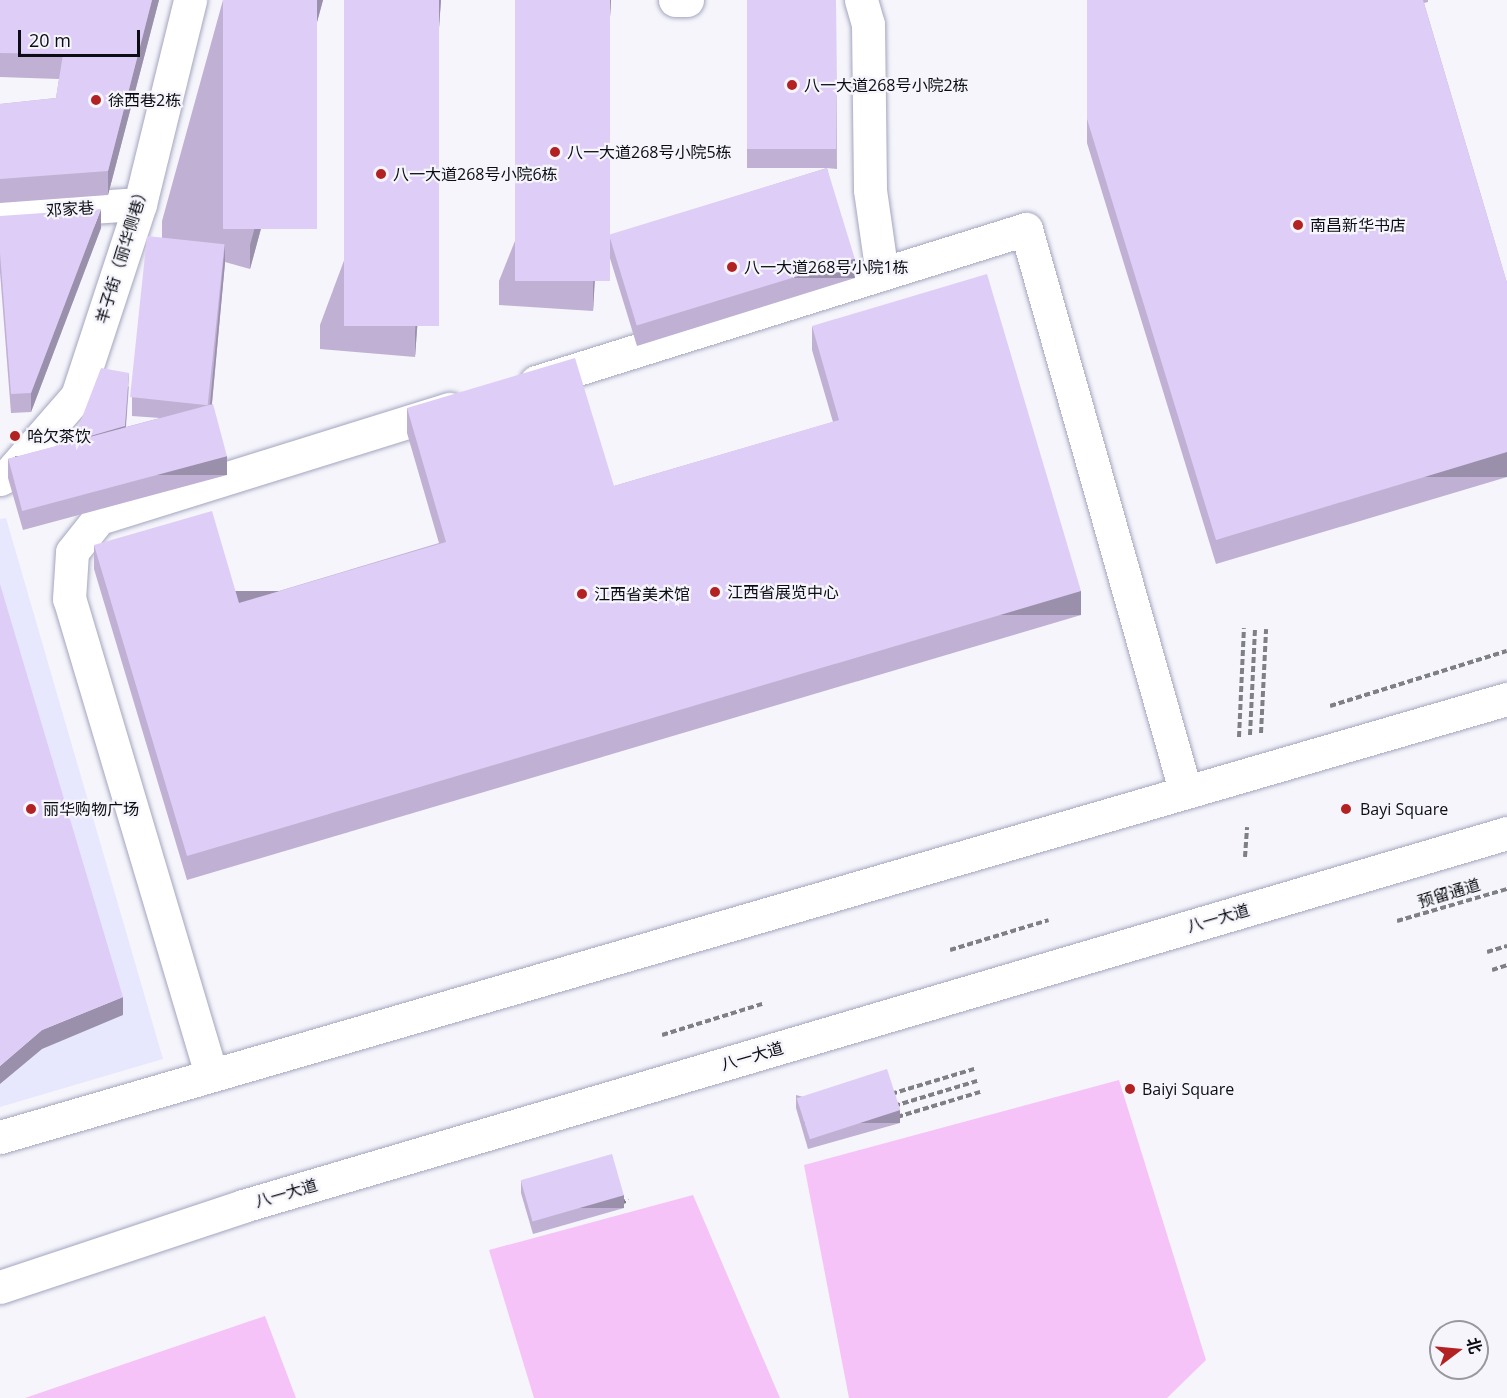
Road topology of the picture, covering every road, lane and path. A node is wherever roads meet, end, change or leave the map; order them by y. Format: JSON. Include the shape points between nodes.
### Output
{"nodes":[{"id":1,"x":190,"y":0,"type":"edge"},
{"id":2,"x":675,"y":0,"type":"edge"},
{"id":3,"x":687,"y":0,"type":"edge"},
{"id":4,"x":861,"y":0,"type":"edge"},
{"id":5,"x":140,"y":204,"type":"junction"},
{"id":6,"x":0,"y":213,"type":"edge"},
{"id":7,"x":882,"y":274,"type":"junction"},
{"id":8,"x":508,"y":391,"type":"edge"},
{"id":9,"x":474,"y":401,"type":"edge"},
{"id":10,"x":0,"y":479,"type":"edge"},
{"id":11,"x":1244,"y":628,"type":"dead end"},
{"id":12,"x":1255,"y":628,"type":"dead end"},
{"id":13,"x":1266,"y":629,"type":"dead end"},
{"id":14,"x":1507,"y":651,"type":"edge"},
{"id":15,"x":1507,"y":699,"type":"edge"},
{"id":16,"x":1330,"y":706,"type":"dead end"},
{"id":17,"x":1239,"y":727,"type":"dead end"},
{"id":18,"x":1250,"y":728,"type":"dead end"},
{"id":19,"x":1262,"y":728,"type":"dead end"},
{"id":20,"x":1185,"y":790,"type":"junction"},
{"id":21,"x":1246,"y":827,"type":"dead end"},
{"id":22,"x":1507,"y":833,"type":"edge"},
{"id":23,"x":1245,"y":857,"type":"dead end"},
{"id":24,"x":1507,"y":889,"type":"edge"},
{"id":25,"x":1049,"y":920,"type":"dead end"},
{"id":26,"x":1397,"y":921,"type":"dead end"},
{"id":27,"x":1507,"y":946,"type":"edge"},
{"id":28,"x":950,"y":950,"type":"dead end"},
{"id":29,"x":1486,"y":952,"type":"dead end"},
{"id":30,"x":1507,"y":965,"type":"edge"},
{"id":31,"x":1492,"y":970,"type":"dead end"},
{"id":32,"x":762,"y":1004,"type":"dead end"},
{"id":33,"x":662,"y":1035,"type":"dead end"},
{"id":34,"x":974,"y":1069,"type":"dead end"},
{"id":35,"x":211,"y":1074,"type":"junction"},
{"id":36,"x":977,"y":1081,"type":"dead end"},
{"id":37,"x":980,"y":1092,"type":"dead end"},
{"id":38,"x":884,"y":1096,"type":"edge"},
{"id":39,"x":887,"y":1108,"type":"edge"},
{"id":40,"x":890,"y":1119,"type":"edge"},
{"id":41,"x":0,"y":1137,"type":"edge"},
{"id":42,"x":629,"y":1200,"type":"dead end"},
{"id":43,"x":610,"y":1206,"type":"edge"},
{"id":44,"x":0,"y":1287,"type":"edge"}],
"edges":[{"from":1,"to":5,"type":"main road","name":"羊子街（丽华侧巷）"},
{"from":2,"to":3,"type":"main road"},
{"from":4,"to":7,"type":"main road","via":[[868,24],[870,190]]},
{"from":5,"to":6,"type":"main road","name":"邓家巷"},
{"from":5,"to":10,"type":"main road","name":"羊子街（丽华侧巷）","via":[[77,396],[8,475]]},
{"from":7,"to":8,"type":"main road"},
{"from":7,"to":20,"type":"main road","via":[[1026,229]]},
{"from":9,"to":35,"type":"main road","via":[[99,518],[72,552],[69,599]]},
{"from":11,"to":17,"type":"path"},
{"from":12,"to":18,"type":"path"},
{"from":13,"to":19,"type":"path"},
{"from":14,"to":16,"type":"path"},
{"from":15,"to":20,"type":"main road"},
{"from":20,"to":35,"type":"main road"},
{"from":21,"to":23,"type":"path"},
{"from":22,"to":44,"type":"main road","name":"八一大道","via":[[243,1206]]},
{"from":24,"to":26,"type":"path","name":"预留通道"},
{"from":25,"to":28,"type":"path"},
{"from":27,"to":29,"type":"path"},
{"from":30,"to":31,"type":"path"},
{"from":32,"to":33,"type":"path"},
{"from":34,"to":38,"type":"path"},
{"from":35,"to":41,"type":"main road"},
{"from":36,"to":39,"type":"path"},
{"from":37,"to":40,"type":"path"},
{"from":42,"to":43,"type":"path"}]}
